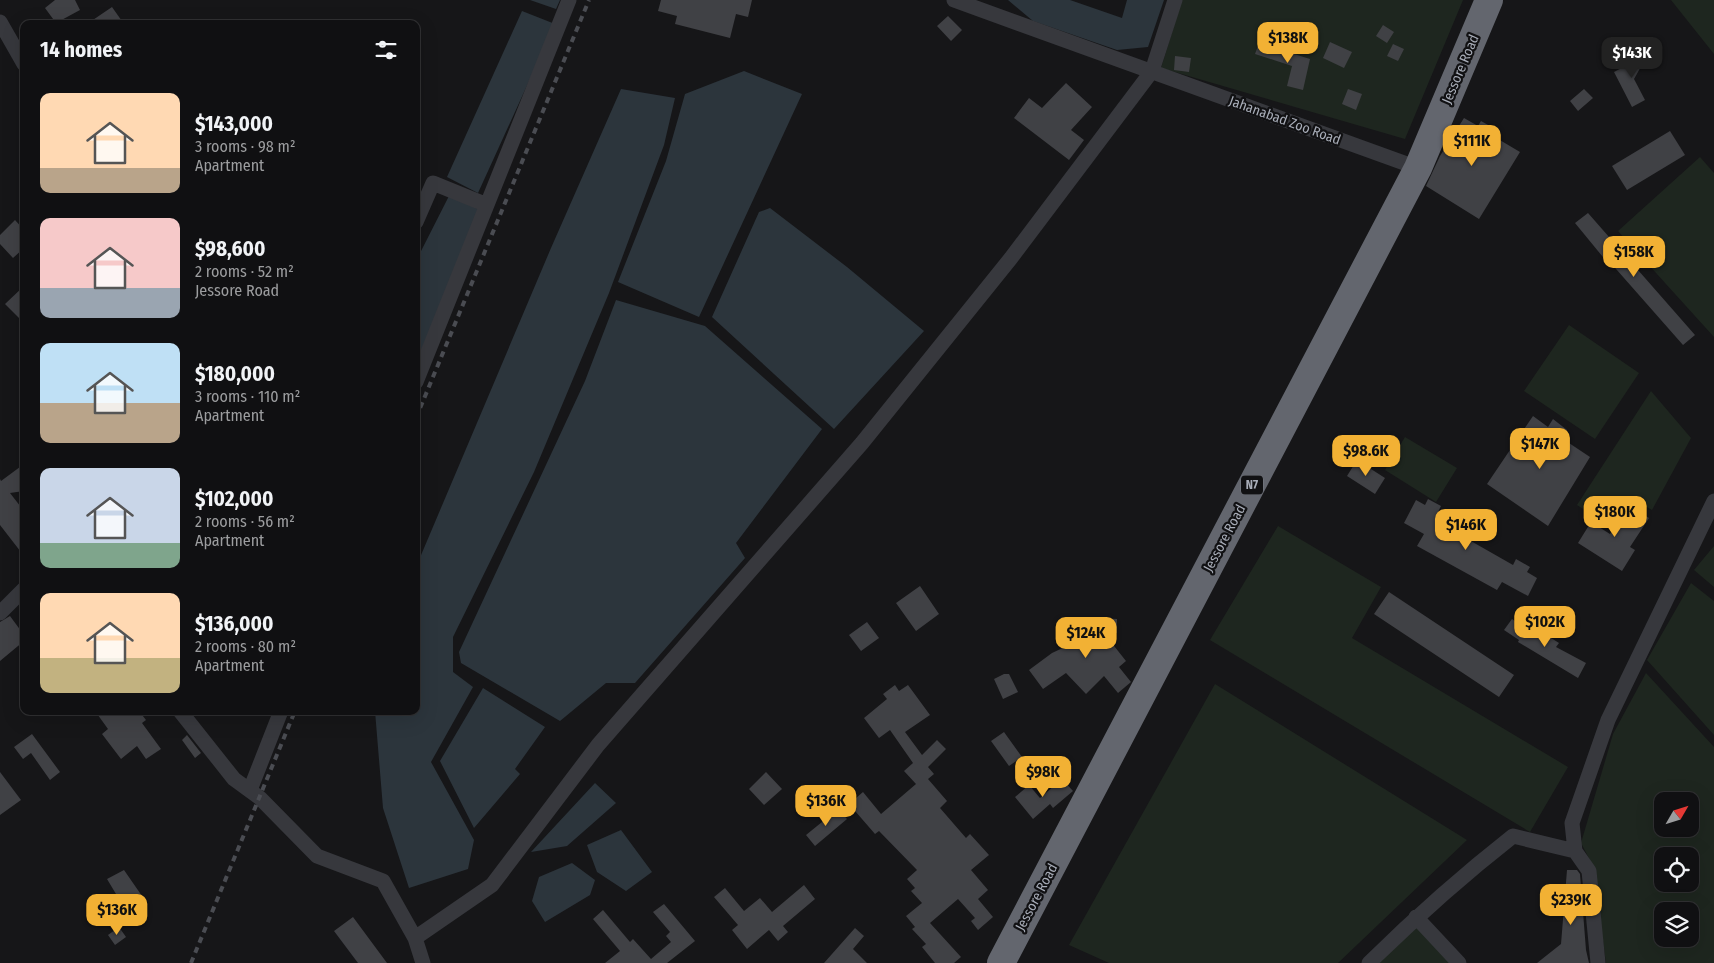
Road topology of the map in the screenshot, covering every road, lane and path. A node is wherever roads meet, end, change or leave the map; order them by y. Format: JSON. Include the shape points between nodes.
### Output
{"nodes":[{"id":1,"x":569,"y":0,"type":"edge"},
{"id":2,"x":954,"y":0,"type":"edge"},
{"id":3,"x":1175,"y":0,"type":"edge"},
{"id":4,"x":1489,"y":0,"type":"edge"},
{"id":5,"x":0,"y":22,"type":"edge"},
{"id":6,"x":20,"y":57,"type":"edge"},
{"id":7,"x":1152,"y":71,"type":"junction"},
{"id":8,"x":1418,"y":168,"type":"junction"},
{"id":9,"x":486,"y":205,"type":"junction"},
{"id":10,"x":420,"y":213,"type":"edge"},
{"id":11,"x":420,"y":366,"type":"edge"},
{"id":12,"x":1714,"y":501,"type":"edge"},
{"id":13,"x":20,"y":593,"type":"edge"},
{"id":14,"x":0,"y":613,"type":"edge"},
{"id":15,"x":183,"y":715,"type":"edge"},
{"id":16,"x":279,"y":715,"type":"edge"},
{"id":17,"x":250,"y":790,"type":"junction"},
{"id":18,"x":1575,"y":851,"type":"junction"},
{"id":19,"x":1416,"y":917,"type":"junction"},
{"id":20,"x":416,"y":938,"type":"junction"},
{"id":21,"x":1004,"y":962,"type":"edge"},
{"id":22,"x":423,"y":963,"type":"edge"},
{"id":23,"x":1369,"y":963,"type":"edge"},
{"id":24,"x":1459,"y":963,"type":"edge"},
{"id":25,"x":1598,"y":963,"type":"edge"}],
"edges":[{"from":1,"to":9,"type":"street"},
{"from":2,"to":7,"type":"street","name":"Jahanabad Zoo Road"},
{"from":3,"to":7,"type":"street"},
{"from":4,"to":8,"type":"highway","name":"Jessore Road","number":"N7"},
{"from":5,"to":6,"type":"street"},
{"from":7,"to":8,"type":"street","name":"Jahanabad Zoo Road"},
{"from":7,"to":20,"type":"street","via":[[1011,258],[887,412],[598,745],[492,885]]},
{"from":8,"to":21,"type":"highway","name":"Jessore Road","number":"N7"},
{"from":9,"to":10,"type":"street","via":[[433,183]]},
{"from":9,"to":11,"type":"street"},
{"from":12,"to":18,"type":"street","via":[[1608,720],[1572,823]]},
{"from":13,"to":14,"type":"street"},
{"from":15,"to":17,"type":"street","via":[[234,779]]},
{"from":16,"to":17,"type":"street"},
{"from":17,"to":20,"type":"street","via":[[317,856],[383,881]]},
{"from":18,"to":19,"type":"street","via":[[1513,836]]},
{"from":18,"to":25,"type":"street","via":[[1589,871]]},
{"from":19,"to":23,"type":"street"},
{"from":19,"to":24,"type":"street"},
{"from":20,"to":22,"type":"street"}]}
